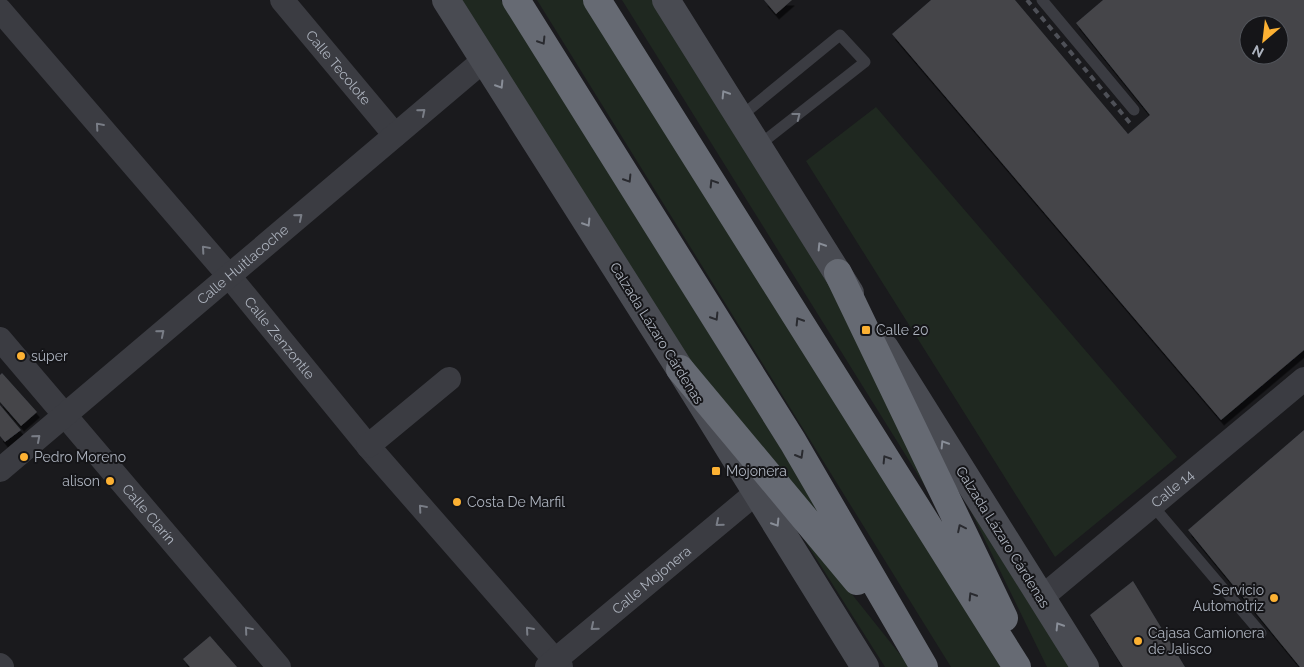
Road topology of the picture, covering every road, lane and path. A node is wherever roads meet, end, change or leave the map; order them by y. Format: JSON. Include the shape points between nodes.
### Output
{"nodes":[{"id":1,"x":282,"y":0,"type":"edge"},
{"id":2,"x":446,"y":0,"type":"edge"},
{"id":3,"x":516,"y":0,"type":"edge"},
{"id":4,"x":597,"y":0,"type":"edge"},
{"id":5,"x":666,"y":0,"type":"edge"},
{"id":6,"x":1042,"y":0,"type":"edge"},
{"id":7,"x":0,"y":10,"type":"edge"},
{"id":8,"x":484,"y":60,"type":"junction"},
{"id":9,"x":1134,"y":110,"type":"dead end"},
{"id":10,"x":740,"y":117,"type":"junction"},
{"id":11,"x":395,"y":135,"type":"junction"},
{"id":12,"x":758,"y":146,"type":"junction"},
{"id":13,"x":838,"y":274,"type":"junction"},
{"id":14,"x":229,"y":276,"type":"junction"},
{"id":15,"x":0,"y":339,"type":"edge"},
{"id":16,"x":680,"y":369,"type":"junction"},
{"id":17,"x":449,"y":379,"type":"dead end"},
{"id":18,"x":1304,"y":379,"type":"edge"},
{"id":19,"x":64,"y":414,"type":"junction"},
{"id":20,"x":368,"y":446,"type":"junction"},
{"id":21,"x":0,"y":470,"type":"edge"},
{"id":22,"x":757,"y":492,"type":"junction"},
{"id":23,"x":1152,"y":506,"type":"junction"},
{"id":24,"x":1041,"y":598,"type":"junction"},
{"id":25,"x":1261,"y":633,"type":"dead end"},
{"id":26,"x":921,"y":663,"type":"edge"},
{"id":27,"x":554,"y":665,"type":"edge"},
{"id":28,"x":279,"y":667,"type":"edge"},
{"id":29,"x":866,"y":667,"type":"edge"},
{"id":30,"x":1017,"y":667,"type":"edge"},
{"id":31,"x":1027,"y":667,"type":"edge"},
{"id":32,"x":1084,"y":667,"type":"edge"}],
"edges":[{"from":1,"to":11,"type":"street","name":"Calle Tecolote"},
{"from":2,"to":8,"type":"main road","name":"Calzada Lázaro Cárdenas"},
{"from":3,"to":26,"type":"highway","one_way":true,"via":[[793,442]]},
{"from":30,"to":4,"type":"highway","one_way":true},
{"from":10,"to":5,"type":"main road","name":"Calzada Lázaro Cárdenas","one_way":true},
{"from":6,"to":9,"type":"lane"},
{"from":14,"to":7,"type":"street","name":"Calle Zenzontle","one_way":true},
{"from":11,"to":8,"type":"street","name":"Calle Huitlacoche","one_way":true},
{"from":8,"to":16,"type":"main road","name":"Calzada Lázaro Cárdenas","one_way":true},
{"from":10,"to":12,"type":"main road","name":"Calzada Lázaro Cárdenas"},
{"from":12,"to":10,"type":"lane","one_way":true,"via":[[865,62],[840,35]]},
{"from":14,"to":11,"type":"street","name":"Calle Huitlacoche","one_way":true},
{"from":13,"to":12,"type":"main road","name":"Calzada Lázaro Cárdenas","one_way":true},
{"from":24,"to":13,"type":"main road","name":"Calzada Lázaro Cárdenas","one_way":true},
{"from":31,"to":13,"type":"highway","one_way":true},
{"from":19,"to":14,"type":"street","name":"Calle Huitlacoche","one_way":true},
{"from":14,"to":20,"type":"street","name":"Calle Zenzontle"},
{"from":15,"to":19,"type":"street","name":"Calle Clarín"},
{"from":16,"to":22,"type":"main road","name":"Calzada Lázaro Cárdenas"},
{"from":16,"to":26,"type":"highway","via":[[837,555]]},
{"from":17,"to":20,"type":"street"},
{"from":18,"to":23,"type":"street","name":"Calle 14"},
{"from":21,"to":19,"type":"street","name":"Calle Huitlacoche","one_way":true},
{"from":28,"to":19,"type":"street","name":"Calle Clarín","one_way":true},
{"from":27,"to":20,"type":"street","name":"Calle Zenzontle","one_way":true},
{"from":22,"to":27,"type":"street","name":"Calle Mojonera","one_way":true},
{"from":22,"to":29,"type":"main road","name":"Calzada Lázaro Cárdenas","one_way":true},
{"from":23,"to":24,"type":"street","name":"Calle 14"},
{"from":23,"to":25,"type":"lane"},
{"from":32,"to":24,"type":"main road","name":"Calzada Lázaro Cárdenas","one_way":true}]}
